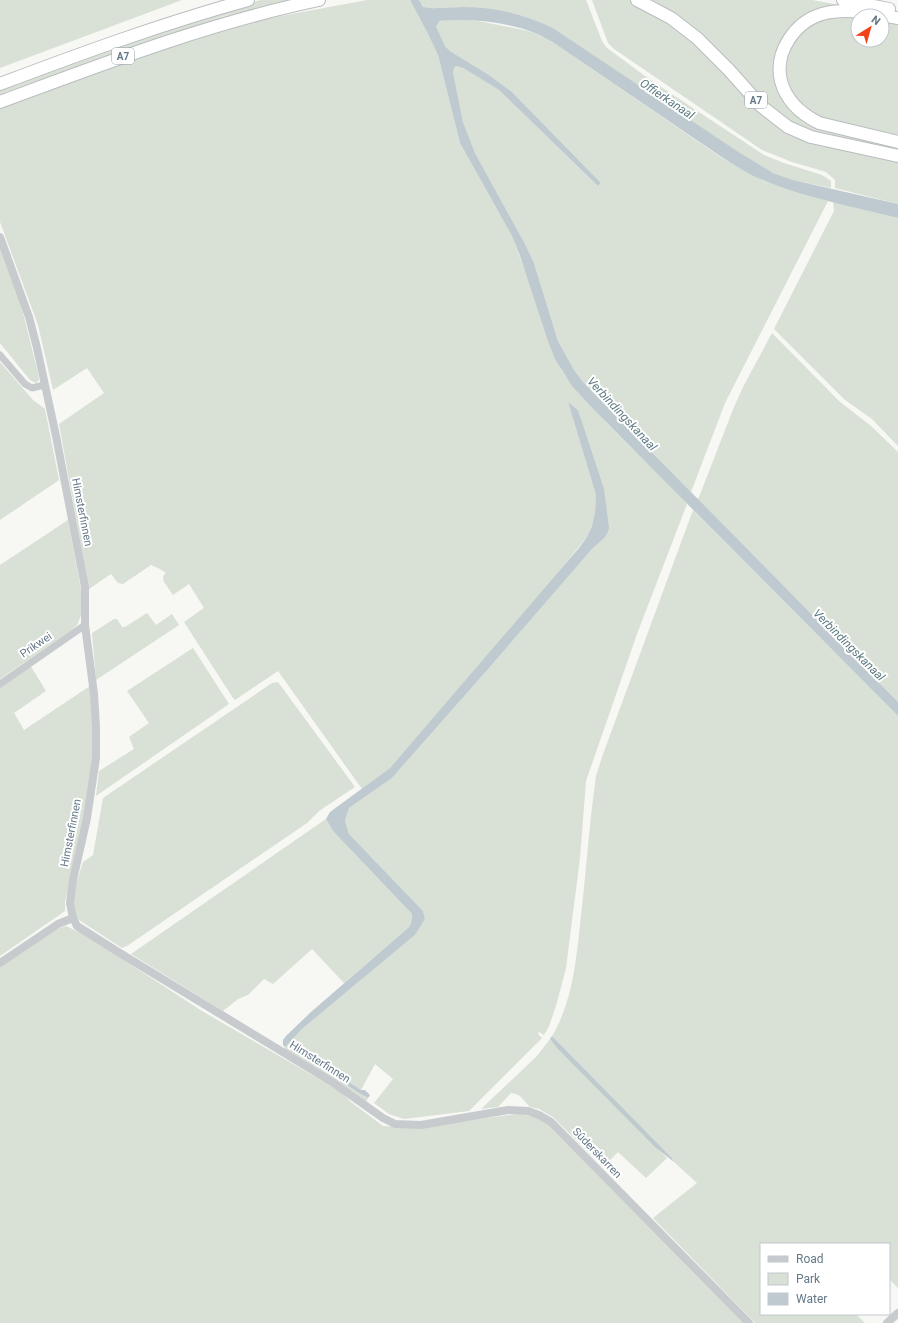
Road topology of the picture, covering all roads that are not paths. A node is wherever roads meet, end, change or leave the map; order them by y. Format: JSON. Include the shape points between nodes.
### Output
{"nodes":[{"id":1,"x":248,"y":0,"type":"edge"},
{"id":2,"x":319,"y":0,"type":"edge"},
{"id":3,"x":637,"y":0,"type":"edge"},
{"id":4,"x":843,"y":0,"type":"edge"},
{"id":5,"x":898,"y":11,"type":"edge"},
{"id":6,"x":898,"y":18,"type":"edge"},
{"id":7,"x":0,"y":84,"type":"edge"},
{"id":8,"x":0,"y":102,"type":"edge"},
{"id":9,"x":898,"y":142,"type":"edge"},
{"id":10,"x":898,"y":156,"type":"edge"},
{"id":11,"x":0,"y":237,"type":"edge"},
{"id":12,"x":0,"y":355,"type":"edge"},
{"id":13,"x":44,"y":385,"type":"junction"},
{"id":14,"x":85,"y":625,"type":"junction"},
{"id":15,"x":0,"y":684,"type":"edge"},
{"id":16,"x":73,"y":918,"type":"junction"},
{"id":17,"x":0,"y":963,"type":"edge"},
{"id":18,"x":384,"y":1118,"type":"joint"},
{"id":19,"x":898,"y":1313,"type":"edge"},
{"id":20,"x":749,"y":1323,"type":"edge"},
{"id":21,"x":887,"y":1323,"type":"edge"}],
"edges":[{"from":1,"to":7,"type":"highway","number":"A7","via":[[118,40]]},
{"from":2,"to":8,"type":"highway","number":"A7","via":[[249,16],[174,38]]},
{"from":3,"to":10,"type":"highway","number":"A7","via":[[671,18],[697,38],[762,106],[788,127],[811,138]]},
{"from":4,"to":5,"type":"highway"},
{"from":6,"to":9,"type":"highway","via":[[849,11],[836,11],[813,17],[800,26],[787,42],[780,68],[781,81],[787,95],[796,107],[810,118],[819,123]]},
{"from":11,"to":13,"type":"street","name":"Himsterfinnen","via":[[29,317]]},
{"from":12,"to":13,"type":"street","via":[[25,384],[32,388]]},
{"from":13,"to":14,"type":"street","name":"Himsterfinnen","via":[[85,587]]},
{"from":14,"to":15,"type":"street","name":"Prikwei"},
{"from":14,"to":16,"type":"street","name":"Himsterfinnen","via":[[94,694],[96,758],[87,818],[73,880],[70,903]]},
{"from":16,"to":17,"type":"street","via":[[58,924]]},
{"from":16,"to":18,"type":"street","name":"Himsterfinnen","via":[[78,926],[100,941],[332,1082]]},
{"from":18,"to":20,"type":"street","name":"Sûderskarren","via":[[395,1124],[421,1125],[508,1110],[528,1111],[539,1115],[551,1122]]},
{"from":19,"to":21,"type":"street"}]}
